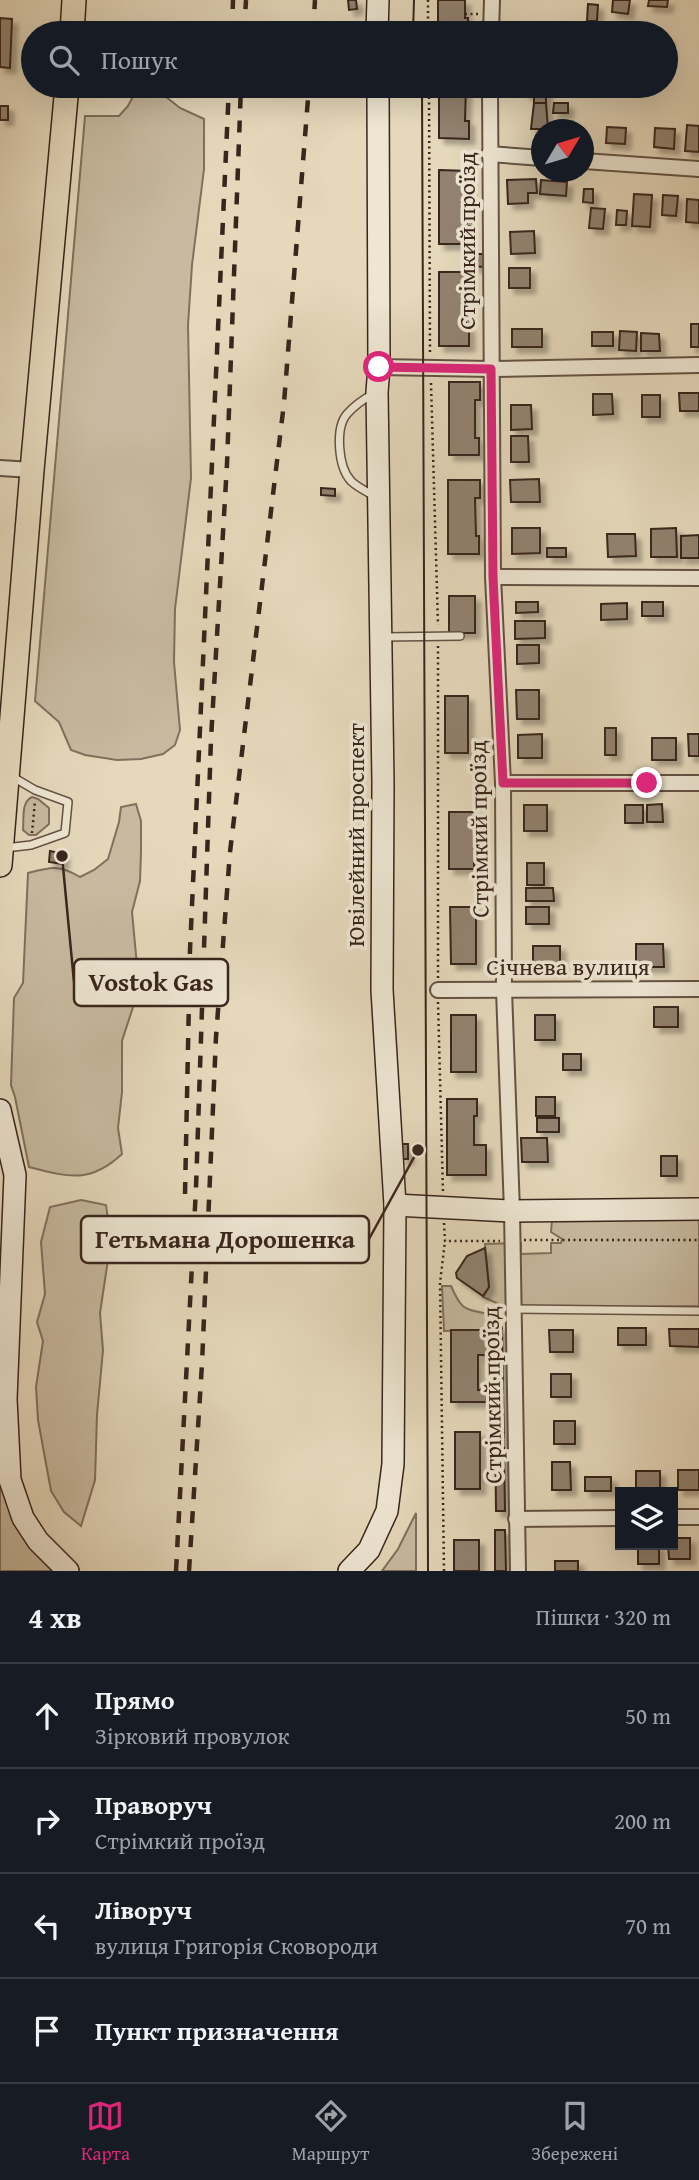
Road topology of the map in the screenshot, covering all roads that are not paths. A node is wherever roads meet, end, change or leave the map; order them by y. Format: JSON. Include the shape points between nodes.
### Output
{"nodes":[{"id":1,"x":74,"y":0,"type":"edge"},
{"id":2,"x":378,"y":0,"type":"edge"},
{"id":3,"x":492,"y":0,"type":"edge"},
{"id":4,"x":73,"y":21,"type":"edge"},
{"id":5,"x":377,"y":21,"type":"edge"},
{"id":6,"x":491,"y":21,"type":"edge"},
{"id":7,"x":66,"y":98,"type":"edge"},
{"id":8,"x":378,"y":98,"type":"edge"},
{"id":9,"x":490,"y":98,"type":"edge"},
{"id":10,"x":489,"y":154,"type":"junction"},
{"id":11,"x":531,"y":157,"type":"edge"},
{"id":12,"x":594,"y":162,"type":"edge"},
{"id":13,"x":699,"y":169,"type":"edge"},
{"id":14,"x":699,"y":365,"type":"edge"},
{"id":15,"x":379,"y":367,"type":"junction"},
{"id":16,"x":491,"y":369,"type":"junction"},
{"id":17,"x":377,"y":392,"type":"junction"},
{"id":18,"x":0,"y":468,"type":"edge"},
{"id":19,"x":32,"y":470,"type":"junction"},
{"id":20,"x":378,"y":498,"type":"junction"},
{"id":21,"x":493,"y":577,"type":"junction"},
{"id":22,"x":699,"y":578,"type":"edge"},
{"id":23,"x":460,"y":636,"type":"dead end"},
{"id":24,"x":380,"y":637,"type":"junction"},
{"id":25,"x":8,"y":774,"type":"junction"},
{"id":26,"x":503,"y":783,"type":"junction"},
{"id":27,"x":699,"y":783,"type":"edge"},
{"id":28,"x":1,"y":849,"type":"edge"},
{"id":29,"x":0,"y":864,"type":"edge"},
{"id":30,"x":699,"y":989,"type":"edge"},
{"id":31,"x":438,"y":990,"type":"road end"},
{"id":32,"x":504,"y":990,"type":"junction"},
{"id":33,"x":0,"y":1110,"type":"edge"},
{"id":34,"x":395,"y":1205,"type":"junction"},
{"id":35,"x":699,"y":1209,"type":"edge"},
{"id":36,"x":512,"y":1211,"type":"junction"},
{"id":37,"x":513,"y":1309,"type":"junction"},
{"id":38,"x":699,"y":1311,"type":"edge"},
{"id":39,"x":678,"y":1517,"type":"edge"},
{"id":40,"x":699,"y":1517,"type":"edge"},
{"id":41,"x":615,"y":1518,"type":"edge"},
{"id":42,"x":516,"y":1519,"type":"junction"},
{"id":43,"x":68,"y":1571,"type":"edge"},
{"id":44,"x":349,"y":1571,"type":"edge"},
{"id":45,"x":518,"y":1571,"type":"edge"}],
"edges":[{"from":1,"to":4,"type":"main road"},
{"from":2,"to":5,"type":"main road"},
{"from":3,"to":6,"type":"street"},
{"from":7,"to":19,"type":"main road"},
{"from":8,"to":15,"type":"main road","name":"Ювілейний проспект"},
{"from":9,"to":10,"type":"street","name":"Стрімкий проїзд"},
{"from":10,"to":11,"type":"street"},
{"from":10,"to":16,"type":"street","name":"Стрімкий проїзд"},
{"from":12,"to":13,"type":"street"},
{"from":14,"to":16,"type":"street"},
{"from":15,"to":16,"type":"street"},
{"from":15,"to":17,"type":"main road","name":"Ювілейний проспект"},
{"from":16,"to":21,"type":"street","name":"Стрімкий проїзд"},
{"from":17,"to":20,"type":"main road","name":"Ювілейний проспект"},
{"from":17,"to":20,"type":"lane","via":[[345,416],[339,440],[346,474]]},
{"from":18,"to":19,"type":"street"},
{"from":19,"to":25,"type":"main road"},
{"from":20,"to":24,"type":"main road","name":"Ювілейний проспект"},
{"from":21,"to":22,"type":"street"},
{"from":21,"to":26,"type":"street","name":"Стрімкий проїзд"},
{"from":23,"to":24,"type":"lane"},
{"from":24,"to":34,"type":"main road","name":"Ювілейний проспект","via":[[382,990]]},
{"from":25,"to":28,"type":"main road"},
{"from":25,"to":28,"type":"lane","via":[[68,802],[65,833]]},
{"from":26,"to":27,"type":"street"},
{"from":26,"to":32,"type":"street","name":"Стрімкий проїзд"},
{"from":28,"to":29,"type":"main road"},
{"from":30,"to":32,"type":"street","name":"Січнева вулиця"},
{"from":31,"to":32,"type":"street","name":"Січнева вулиця"},
{"from":32,"to":36,"type":"street","name":"Стрімкий проїзд"},
{"from":33,"to":43,"type":"main road","via":[[16,1175],[6,1399],[10,1480],[23,1518]]},
{"from":34,"to":36,"type":"main road"},
{"from":34,"to":44,"type":"main road","name":"Ювілейний проспект","via":[[393,1464],[387,1511],[369,1550]]},
{"from":35,"to":36,"type":"main road"},
{"from":36,"to":37,"type":"street","name":"Стрімкий проїзд"},
{"from":37,"to":38,"type":"lane"},
{"from":37,"to":42,"type":"street","name":"Стрімкий проїзд"},
{"from":39,"to":40,"type":"street"},
{"from":41,"to":42,"type":"street"},
{"from":42,"to":45,"type":"street","name":"Стрімкий проїзд"}]}
